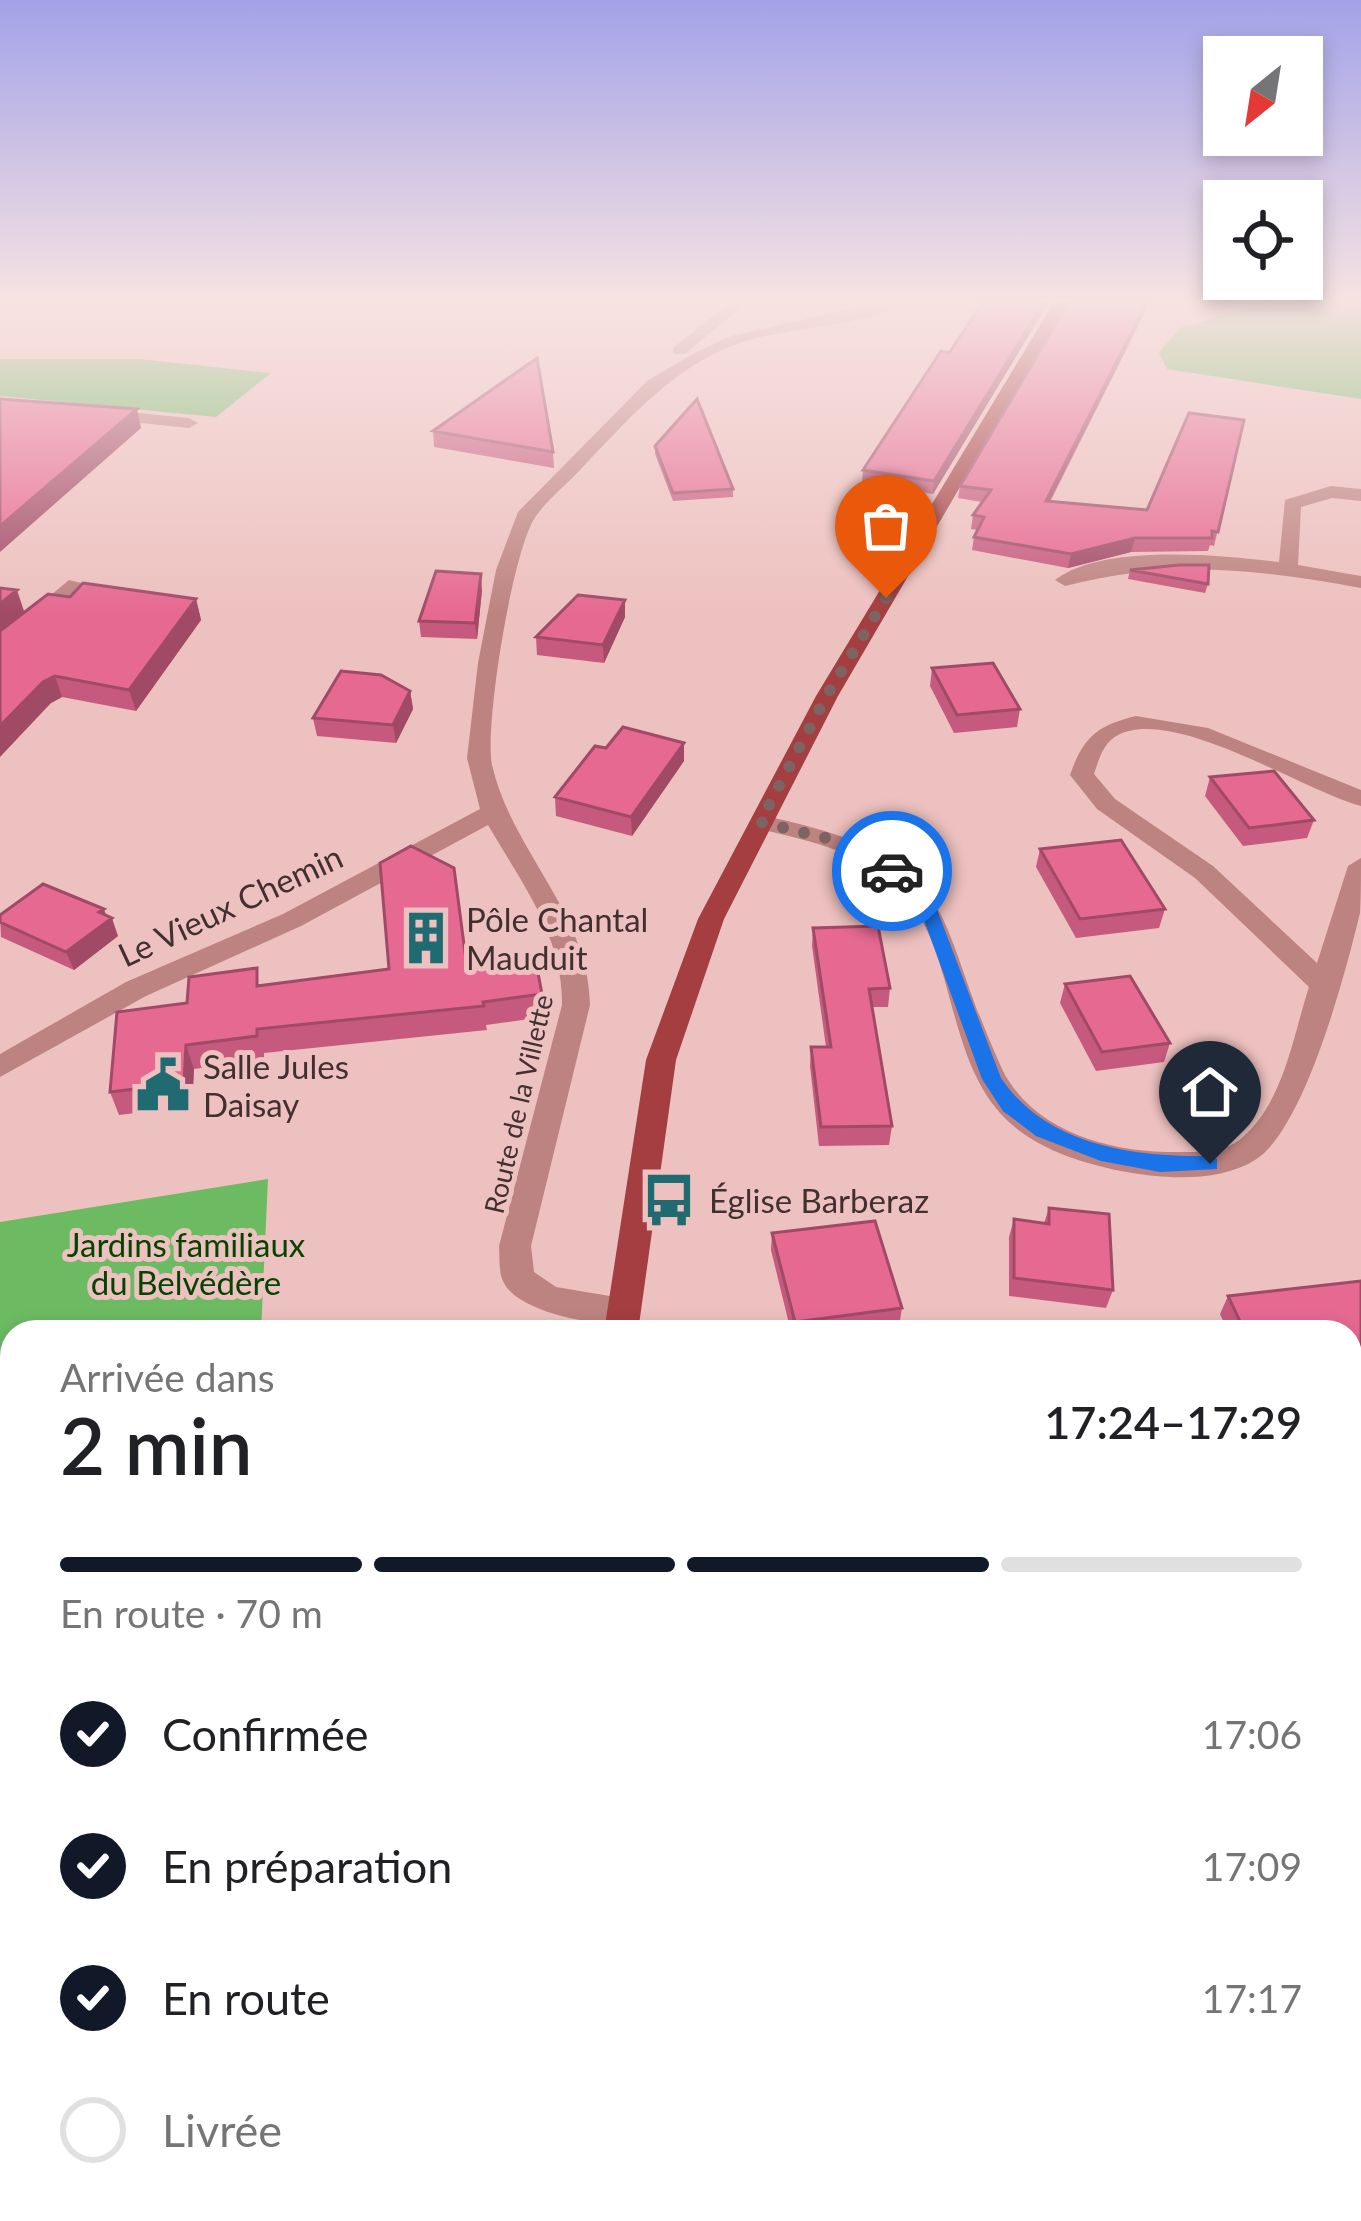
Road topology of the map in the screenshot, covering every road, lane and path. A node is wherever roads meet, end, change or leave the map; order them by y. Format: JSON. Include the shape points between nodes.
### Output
{"nodes":[{"id":1,"x":632,"y":406,"type":"edge"},
{"id":2,"x":999,"y":406,"type":"edge"},
{"id":3,"x":70,"y":411,"type":"edge"},
{"id":4,"x":189,"y":424,"type":"dead end"},
{"id":5,"x":1361,"y":495,"type":"edge"},
{"id":6,"x":1288,"y":569,"type":"junction"},
{"id":7,"x":1064,"y":580,"type":"dead end"},
{"id":8,"x":1361,"y":581,"type":"edge"},
{"id":9,"x":76,"y":584,"type":"edge"},
{"id":10,"x":0,"y":648,"type":"edge"},
{"id":11,"x":1361,"y":799,"type":"edge"},
{"id":12,"x":493,"y":812,"type":"junction"},
{"id":13,"x":760,"y":822,"type":"junction"},
{"id":14,"x":1361,"y":866,"type":"edge"},
{"id":15,"x":1321,"y":982,"type":"junction"},
{"id":16,"x":0,"y":1067,"type":"edge"},
{"id":17,"x":618,"y":1320,"type":"edge"},
{"id":18,"x":621,"y":1320,"type":"edge"}],
"edges":[{"from":1,"to":12,"type":"street","name":"Route de la Villette","via":[[525,516],[506,570],[479,758]]},
{"from":2,"to":13,"type":"main road"},
{"from":3,"to":4,"type":"street"},
{"from":5,"to":6,"type":"street","via":[[1330,492],[1292,504]]},
{"from":6,"to":7,"type":"street","via":[[1155,561],[1106,565]]},
{"from":6,"to":8,"type":"street"},
{"from":9,"to":10,"type":"street"},
{"from":11,"to":15,"type":"street","via":[[1210,734],[1157,725],[1114,727],[1091,747],[1082,775],[1106,804],[1204,872]]},
{"from":12,"to":16,"type":"street","name":"Le Vieux Chemin","via":[[292,920],[136,989]]},
{"from":12,"to":17,"type":"street","name":"Route de la Villette","via":[[560,928],[576,972],[576,1005],[514,1246],[518,1279],[549,1300]]},
{"from":13,"to":15,"type":"street","via":[[838,841],[906,880],[928,907],[992,1079],[1010,1106],[1101,1154],[1210,1164],[1253,1152],[1290,1093]]},
{"from":13,"to":18,"type":"main road","via":[[711,919],[661,1060]]},
{"from":14,"to":15,"type":"street"}]}
